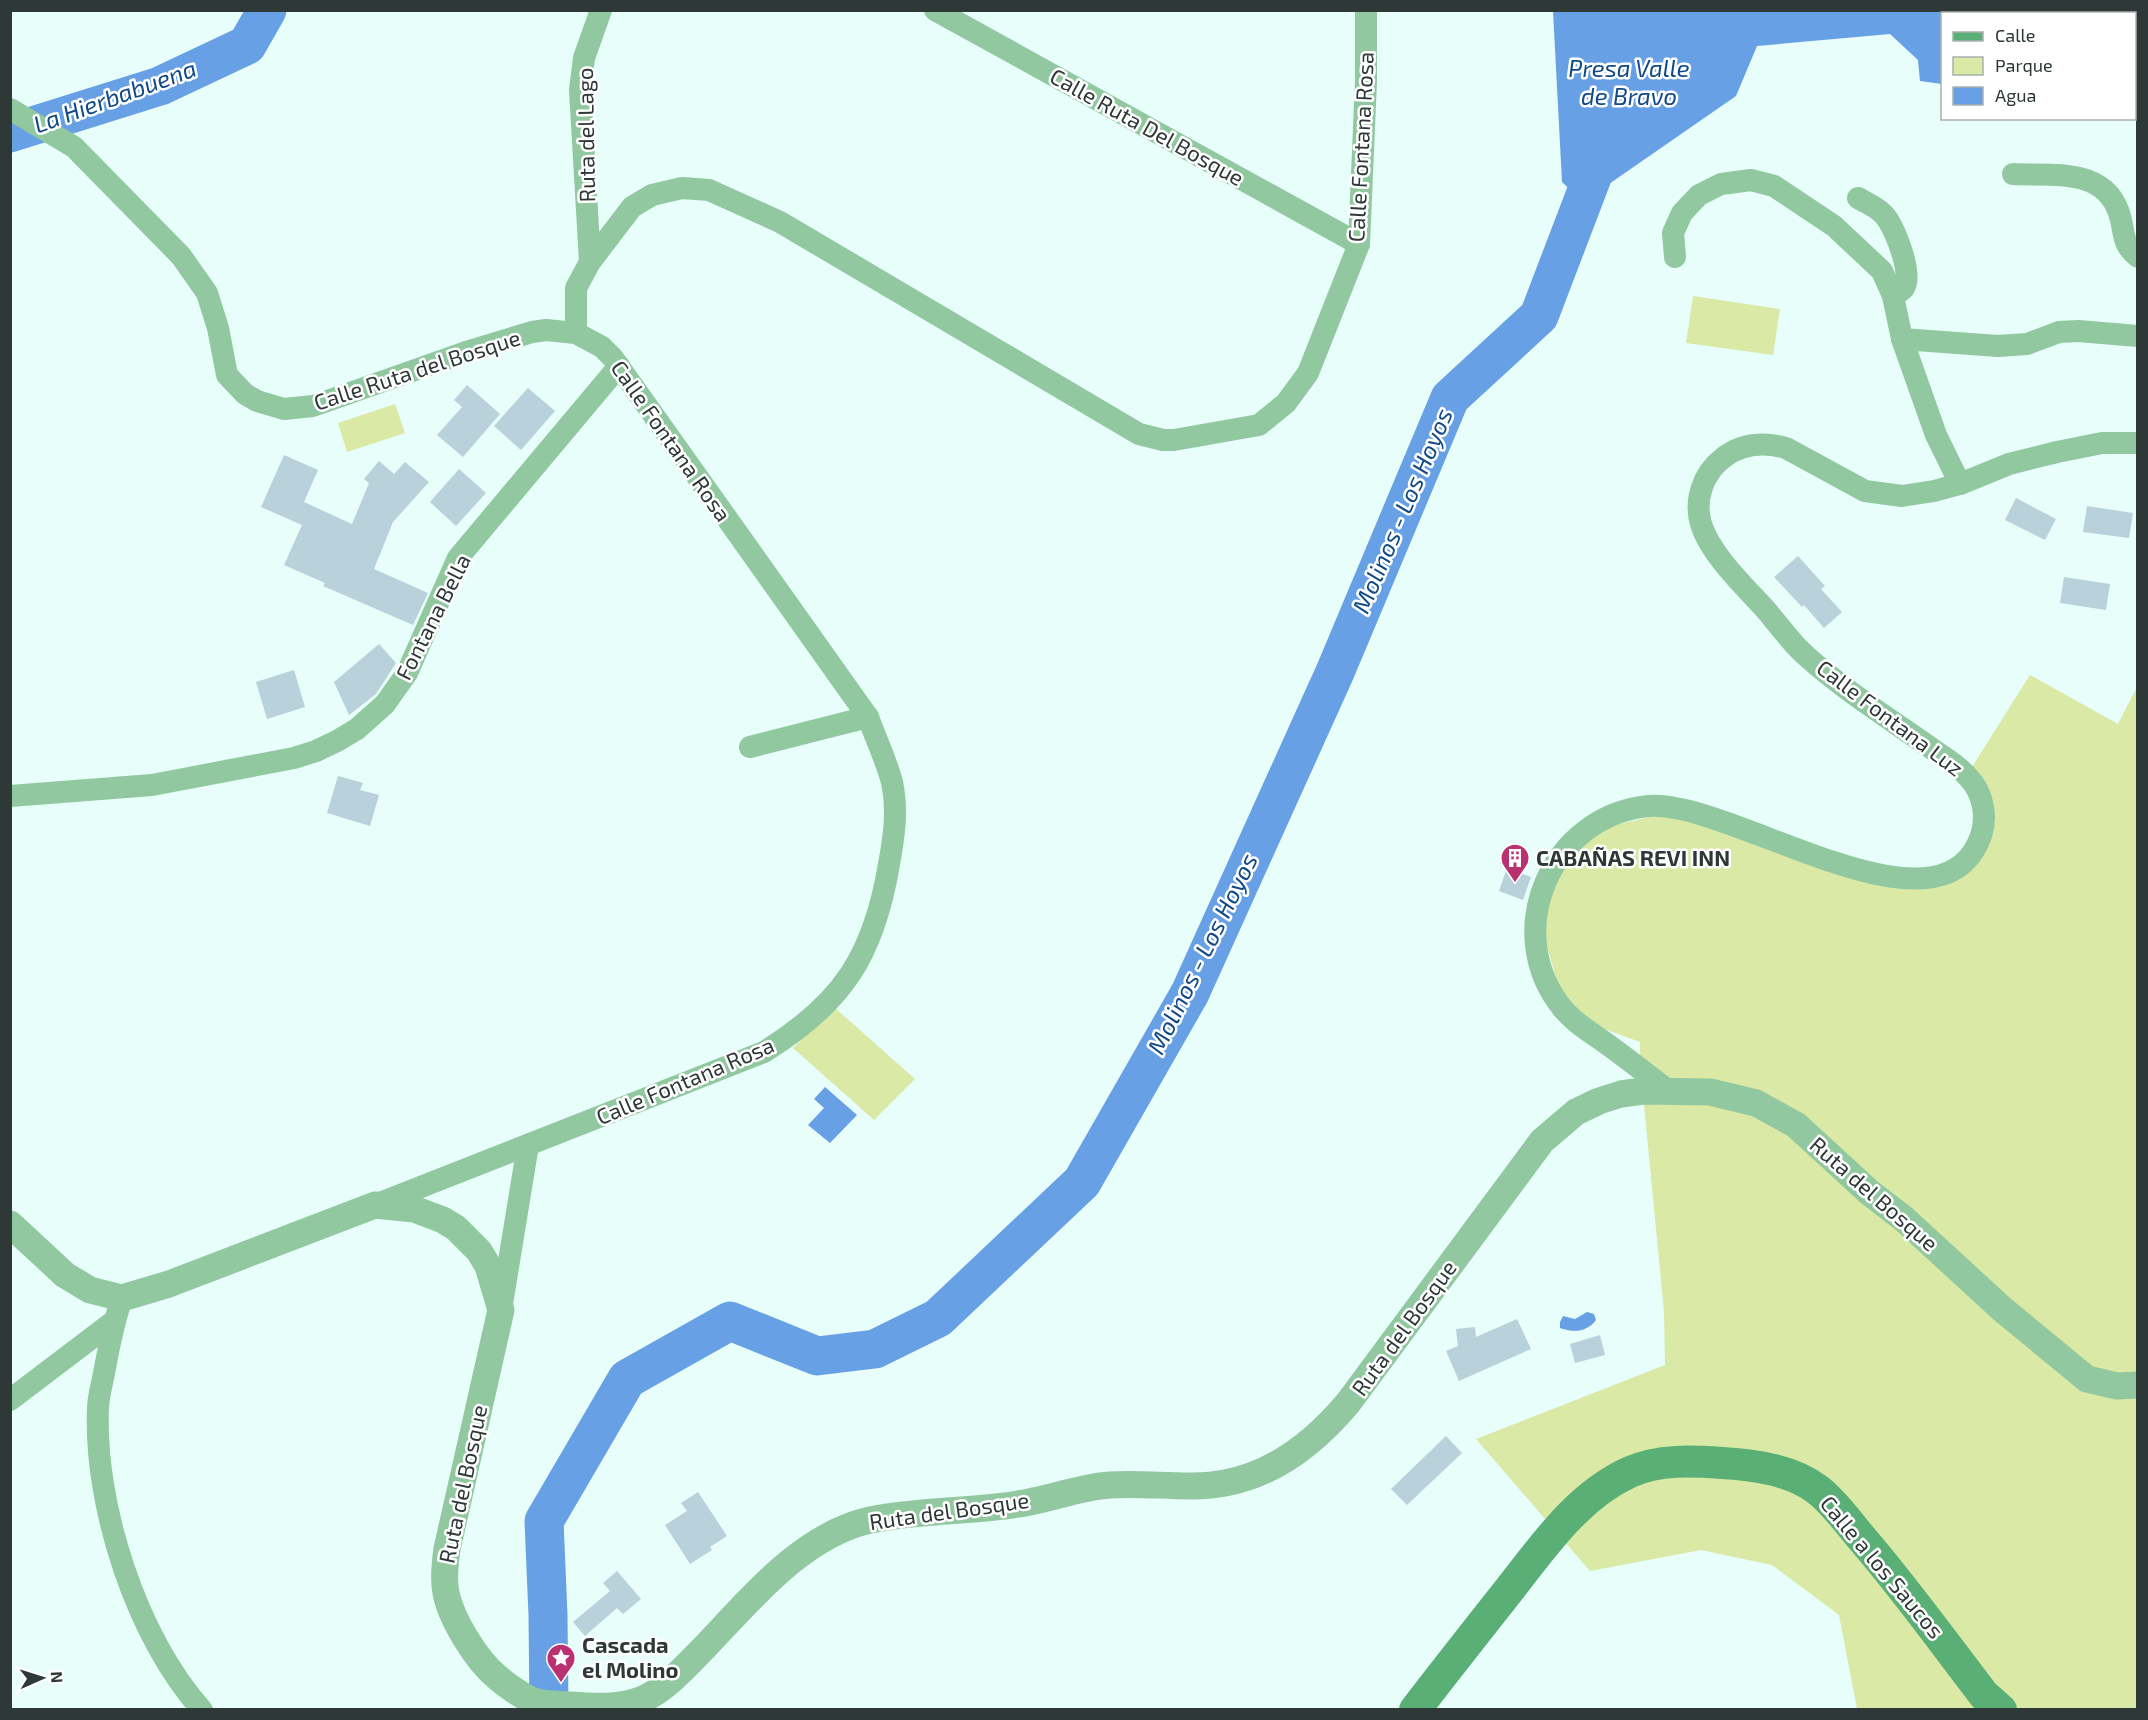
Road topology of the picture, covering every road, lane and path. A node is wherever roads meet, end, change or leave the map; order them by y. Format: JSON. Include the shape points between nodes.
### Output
{"nodes":[{"id":1,"x":601,"y":10,"type":"edge"},
{"id":2,"x":935,"y":10,"type":"edge"},
{"id":3,"x":1366,"y":10,"type":"edge"},
{"id":4,"x":14,"y":111,"type":"edge"},
{"id":5,"x":2013,"y":174,"type":"dead end"},
{"id":6,"x":1858,"y":198,"type":"dead end"},
{"id":7,"x":1359,"y":244,"type":"junction"},
{"id":8,"x":1675,"y":257,"type":"dead end"},
{"id":9,"x":2138,"y":257,"type":"edge"},
{"id":10,"x":590,"y":262,"type":"junction"},
{"id":11,"x":1893,"y":296,"type":"junction"},
{"id":12,"x":576,"y":333,"type":"junction"},
{"id":13,"x":2138,"y":336,"type":"edge"},
{"id":14,"x":1902,"y":339,"type":"junction"},
{"id":15,"x":619,"y":366,"type":"junction"},
{"id":16,"x":2138,"y":443,"type":"edge"},
{"id":17,"x":1960,"y":484,"type":"junction"},
{"id":18,"x":868,"y":717,"type":"junction"},
{"id":19,"x":750,"y":747,"type":"dead end"},
{"id":20,"x":10,"y":796,"type":"edge"},
{"id":21,"x":1670,"y":1092,"type":"junction"},
{"id":22,"x":528,"y":1145,"type":"junction"},
{"id":23,"x":375,"y":1205,"type":"junction"},
{"id":24,"x":10,"y":1224,"type":"edge"},
{"id":25,"x":118,"y":1310,"type":"junction"},
{"id":26,"x":501,"y":1310,"type":"junction"},
{"id":27,"x":2138,"y":1385,"type":"edge"},
{"id":28,"x":10,"y":1400,"type":"edge"},
{"id":29,"x":202,"y":1710,"type":"edge"},
{"id":30,"x":1415,"y":1710,"type":"edge"},
{"id":31,"x":2001,"y":1710,"type":"edge"}],
"edges":[{"from":1,"to":10,"type":"street","name":"Ruta del Lago","via":[[584,58],[580,90]]},
{"from":2,"to":7,"type":"street","name":"Calle Ruta Del Bosque"},
{"from":3,"to":7,"type":"street","name":"Calle Fontana Rosa"},
{"from":4,"to":12,"type":"street","name":"Calle Ruta del Bosque","via":[[74,147],[181,256],[207,292],[227,375],[245,394],[270,406],[313,406],[532,332]]},
{"from":5,"to":9,"type":"street","via":[[2084,177],[2095,183],[2113,200],[2125,242]]},
{"from":6,"to":11,"type":"street","via":[[1875,207],[1887,220],[1899,245],[1907,282],[1904,290]]},
{"from":7,"to":10,"type":"street","name":"Calle Fontana Rosa","via":[[1308,373],[1286,403],[1259,425],[1174,440],[1138,434],[780,222],[709,190],[682,188],[652,195],[632,207]]},
{"from":8,"to":11,"type":"street","via":[[1673,233],[1682,213],[1699,195],[1721,184],[1751,180],[1774,186],[1834,226],[1882,271]]},
{"from":10,"to":12,"type":"street","name":"Calle Fontana Rosa","via":[[576,288]]},
{"from":11,"to":14,"type":"street"},
{"from":12,"to":15,"type":"street","name":"Calle Fontana Rosa","via":[[602,347]]},
{"from":13,"to":14,"type":"street","via":[[2059,332],[2027,345],[1998,346]]},
{"from":14,"to":17,"type":"street","via":[[1936,435]]},
{"from":15,"to":18,"type":"street","name":"Calle Fontana Rosa"},
{"from":15,"to":20,"type":"street","name":"Fontana Bella","via":[[458,558],[407,673],[385,704],[357,729],[294,758],[152,785]]},
{"from":16,"to":17,"type":"street","name":"Calle Fontana Luz","via":[[2102,443],[2057,452],[2009,464]]},
{"from":17,"to":21,"type":"street","name":"Calle Fontana Luz","via":[[1902,496],[1865,492],[1786,448],[1758,443],[1719,460],[1703,484],[1698,512],[1702,527],[1740,584],[1799,649],[1849,691],[1967,775],[1980,797],[1984,822],[1977,847],[1960,867],[1936,878],[1923,879],[1860,871],[1706,815],[1670,806],[1624,811],[1583,832],[1558,859],[1540,895],[1535,934],[1543,974],[1562,1008],[1576,1023]]},
{"from":18,"to":19,"type":"street"},
{"from":18,"to":22,"type":"street","name":"Calle Fontana Rosa","via":[[892,783],[896,824],[878,917],[865,950],[846,980],[812,1019],[765,1052]]},
{"from":21,"to":26,"type":"street","name":"Ruta del Bosque","via":[[1643,1091],[1599,1101],[1576,1112],[1550,1133],[1348,1403],[1315,1439],[1274,1466],[1226,1483],[1107,1485],[1018,1504],[888,1517],[849,1526],[794,1558],[677,1675],[645,1698],[624,1704],[593,1707],[532,1701],[495,1676],[474,1652],[446,1593],[447,1549]]},
{"from":21,"to":27,"type":"street","name":"Ruta del Bosque","via":[[1733,1096],[1776,1113],[1813,1140],[2002,1309],[2087,1378],[2117,1386]]},
{"from":22,"to":23,"type":"street","name":"Calle Fontana Rosa"},
{"from":22,"to":26,"type":"street"},
{"from":23,"to":25,"type":"street","name":"Ruta del Bosque","via":[[169,1284]]},
{"from":23,"to":26,"type":"street","name":"Ruta del Bosque","via":[[428,1214],[468,1238],[488,1266]]},
{"from":24,"to":25,"type":"street","via":[[65,1275]]},
{"from":25,"to":28,"type":"street"},
{"from":25,"to":29,"type":"street","via":[[98,1408],[100,1463],[113,1531],[135,1600],[153,1637]]},
{"from":30,"to":31,"type":"main road","name":"Calle a los Saucos","via":[[1585,1500],[1650,1465],[1692,1460],[1767,1469],[1817,1490],[1884,1564],[1984,1695]]}]}
